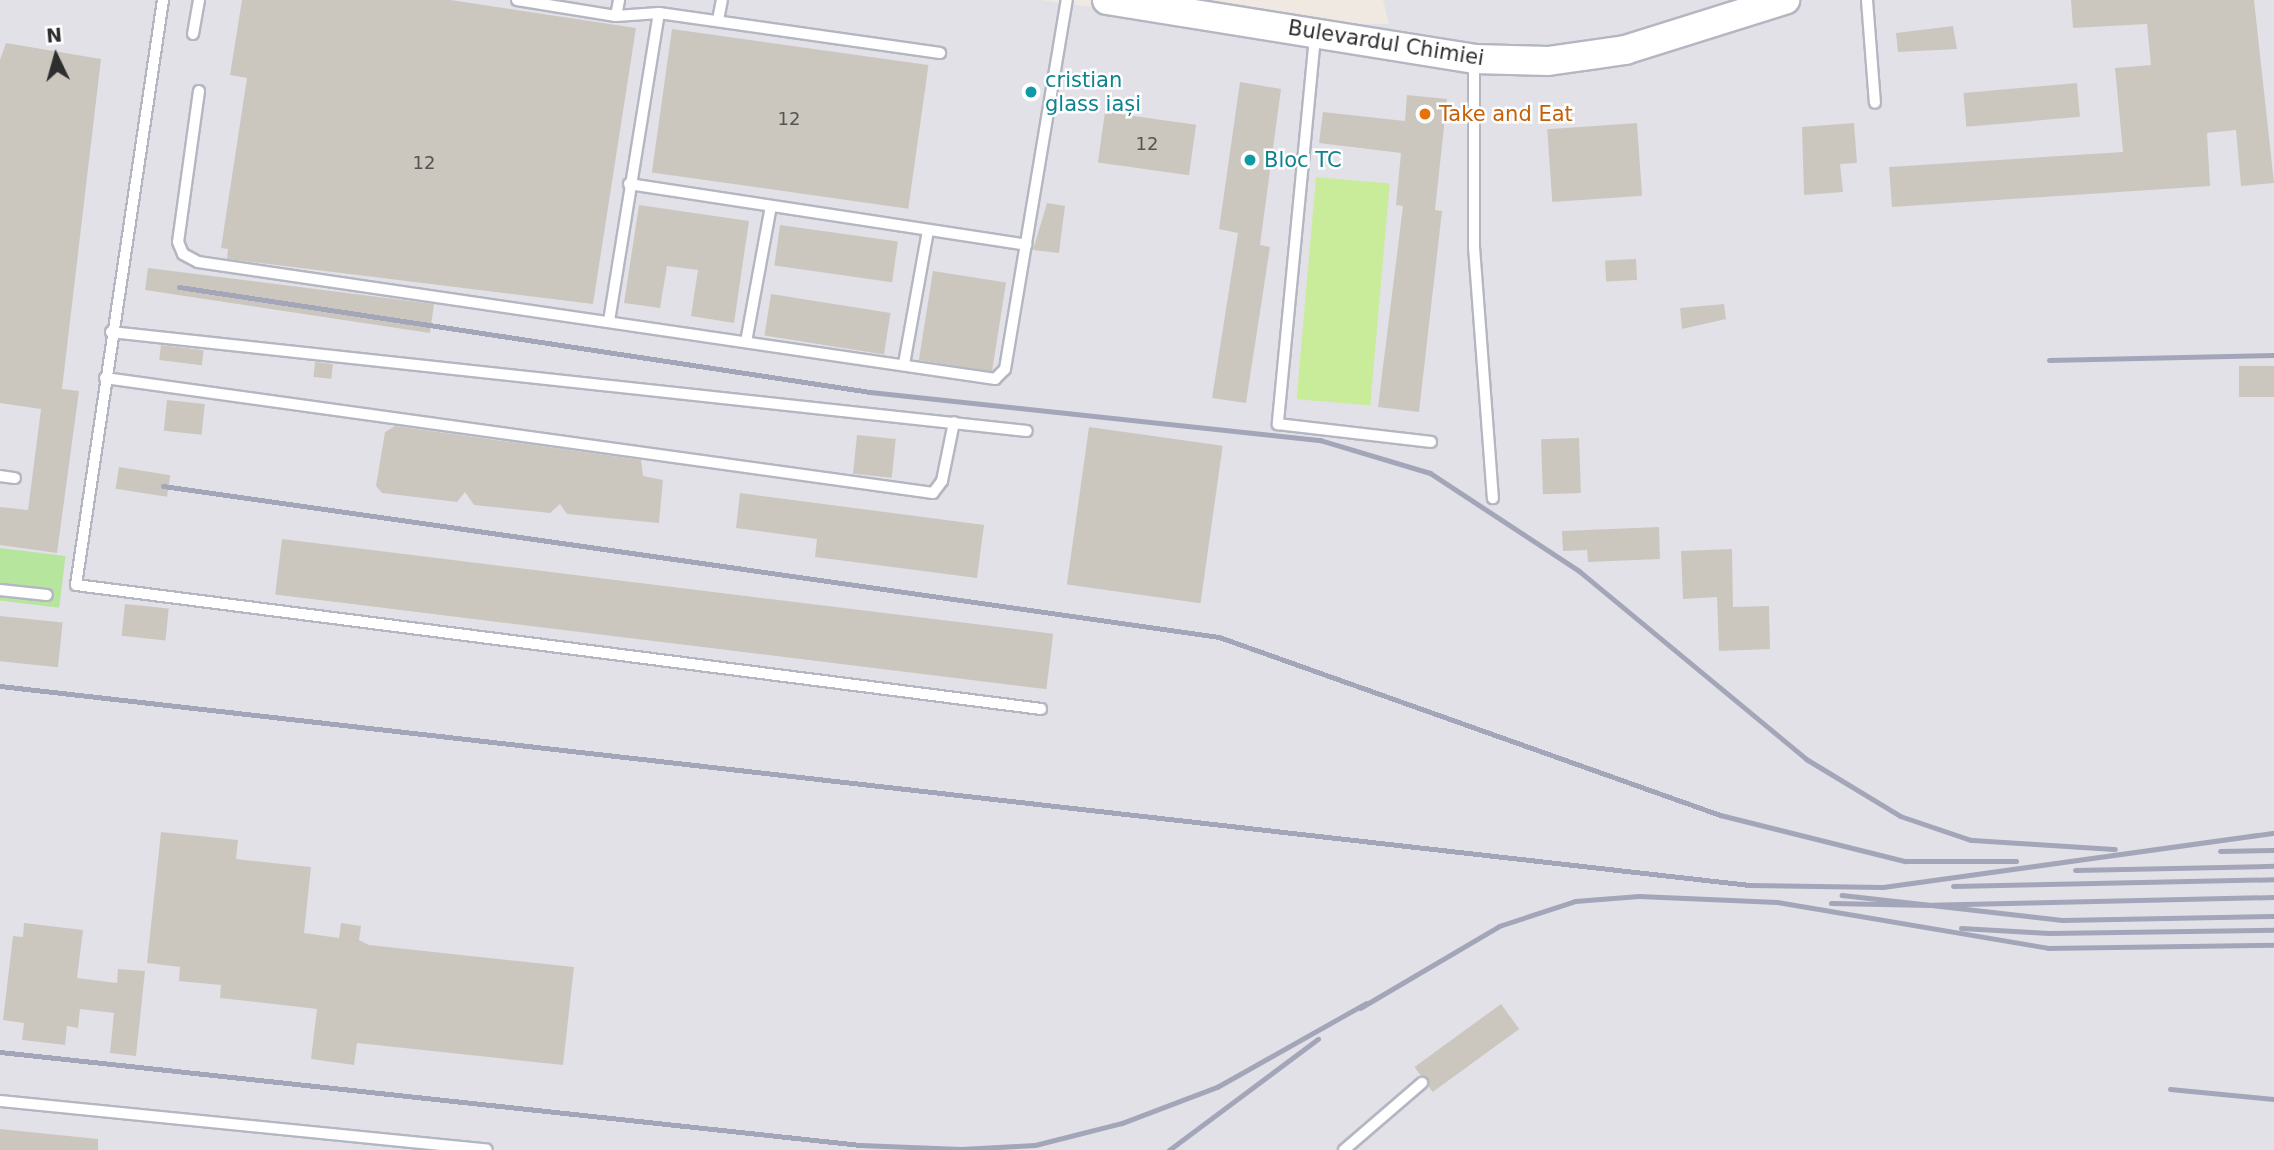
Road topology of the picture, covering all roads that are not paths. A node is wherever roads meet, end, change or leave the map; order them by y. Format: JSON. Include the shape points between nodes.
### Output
{"nodes":[{"id":1,"x":163,"y":0,"type":"edge"},
{"id":2,"x":199,"y":0,"type":"edge"},
{"id":3,"x":517,"y":0,"type":"edge"},
{"id":4,"x":619,"y":0,"type":"edge"},
{"id":5,"x":722,"y":0,"type":"edge"},
{"id":6,"x":1068,"y":0,"type":"edge"},
{"id":7,"x":1107,"y":0,"type":"edge"},
{"id":8,"x":1785,"y":0,"type":"edge"},
{"id":9,"x":1867,"y":0,"type":"edge"},
{"id":10,"x":659,"y":13,"type":"junction"},
{"id":11,"x":616,"y":16,"type":"junction"},
{"id":12,"x":718,"y":20,"type":"junction"},
{"id":13,"x":1315,"y":33,"type":"junction"},
{"id":14,"x":193,"y":34,"type":"dead end"},
{"id":15,"x":940,"y":53,"type":"dead end"},
{"id":16,"x":1474,"y":59,"type":"junction"},
{"id":17,"x":200,"y":91,"type":"dead end"},
{"id":18,"x":1875,"y":103,"type":"dead end"},
{"id":19,"x":629,"y":184,"type":"junction"},
{"id":20,"x":771,"y":206,"type":"junction"},
{"id":21,"x":928,"y":230,"type":"junction"},
{"id":22,"x":1026,"y":245,"type":"junction"},
{"id":23,"x":609,"y":321,"type":"junction"},
{"id":24,"x":111,"y":332,"type":"junction"},
{"id":25,"x":746,"y":342,"type":"junction"},
{"id":26,"x":904,"y":364,"type":"junction"},
{"id":27,"x":104,"y":378,"type":"junction"},
{"id":28,"x":954,"y":422,"type":"junction"},
{"id":29,"x":1027,"y":431,"type":"dead end"},
{"id":30,"x":1431,"y":442,"type":"dead end"},
{"id":31,"x":0,"y":476,"type":"edge"},
{"id":32,"x":15,"y":478,"type":"dead end"},
{"id":33,"x":1493,"y":498,"type":"dead end"},
{"id":34,"x":0,"y":590,"type":"edge"},
{"id":35,"x":47,"y":595,"type":"dead end"},
{"id":36,"x":1041,"y":709,"type":"dead end"},
{"id":37,"x":1422,"y":1083,"type":"dead end"},
{"id":38,"x":0,"y":1101,"type":"edge"},
{"id":39,"x":487,"y":1150,"type":"edge"},
{"id":40,"x":1343,"y":1150,"type":"edge"}],
"edges":[{"from":1,"to":24,"type":"lane"},
{"from":2,"to":14,"type":"lane"},
{"from":3,"to":11,"type":"lane"},
{"from":4,"to":11,"type":"lane"},
{"from":5,"to":12,"type":"lane"},
{"from":6,"to":22,"type":"lane"},
{"from":7,"to":13,"type":"street","name":"Bulevardul Chimiei"},
{"from":8,"to":16,"type":"street","name":"Bulevardul Chimiei","via":[[1625,50],[1548,61]]},
{"from":9,"to":18,"type":"lane"},
{"from":10,"to":11,"type":"lane"},
{"from":10,"to":12,"type":"lane"},
{"from":10,"to":19,"type":"lane"},
{"from":12,"to":15,"type":"lane"},
{"from":13,"to":16,"type":"street","name":"Bulevardul Chimiei"},
{"from":13,"to":30,"type":"lane","via":[[1278,424]]},
{"from":16,"to":33,"type":"lane","via":[[1474,247]]},
{"from":17,"to":23,"type":"lane","via":[[178,242],[183,254],[198,262]]},
{"from":19,"to":20,"type":"lane"},
{"from":19,"to":23,"type":"lane"},
{"from":20,"to":21,"type":"lane"},
{"from":20,"to":25,"type":"lane"},
{"from":21,"to":22,"type":"lane"},
{"from":21,"to":26,"type":"lane"},
{"from":22,"to":26,"type":"lane","via":[[1002,375]]},
{"from":23,"to":25,"type":"lane"},
{"from":24,"to":27,"type":"lane"},
{"from":24,"to":28,"type":"lane"},
{"from":25,"to":26,"type":"lane"},
{"from":27,"to":28,"type":"lane","via":[[933,494],[942,481]]},
{"from":27,"to":36,"type":"lane","via":[[76,584]]},
{"from":28,"to":29,"type":"lane"},
{"from":31,"to":32,"type":"lane"},
{"from":34,"to":35,"type":"lane"},
{"from":37,"to":40,"type":"lane"},
{"from":38,"to":39,"type":"lane"}]}
